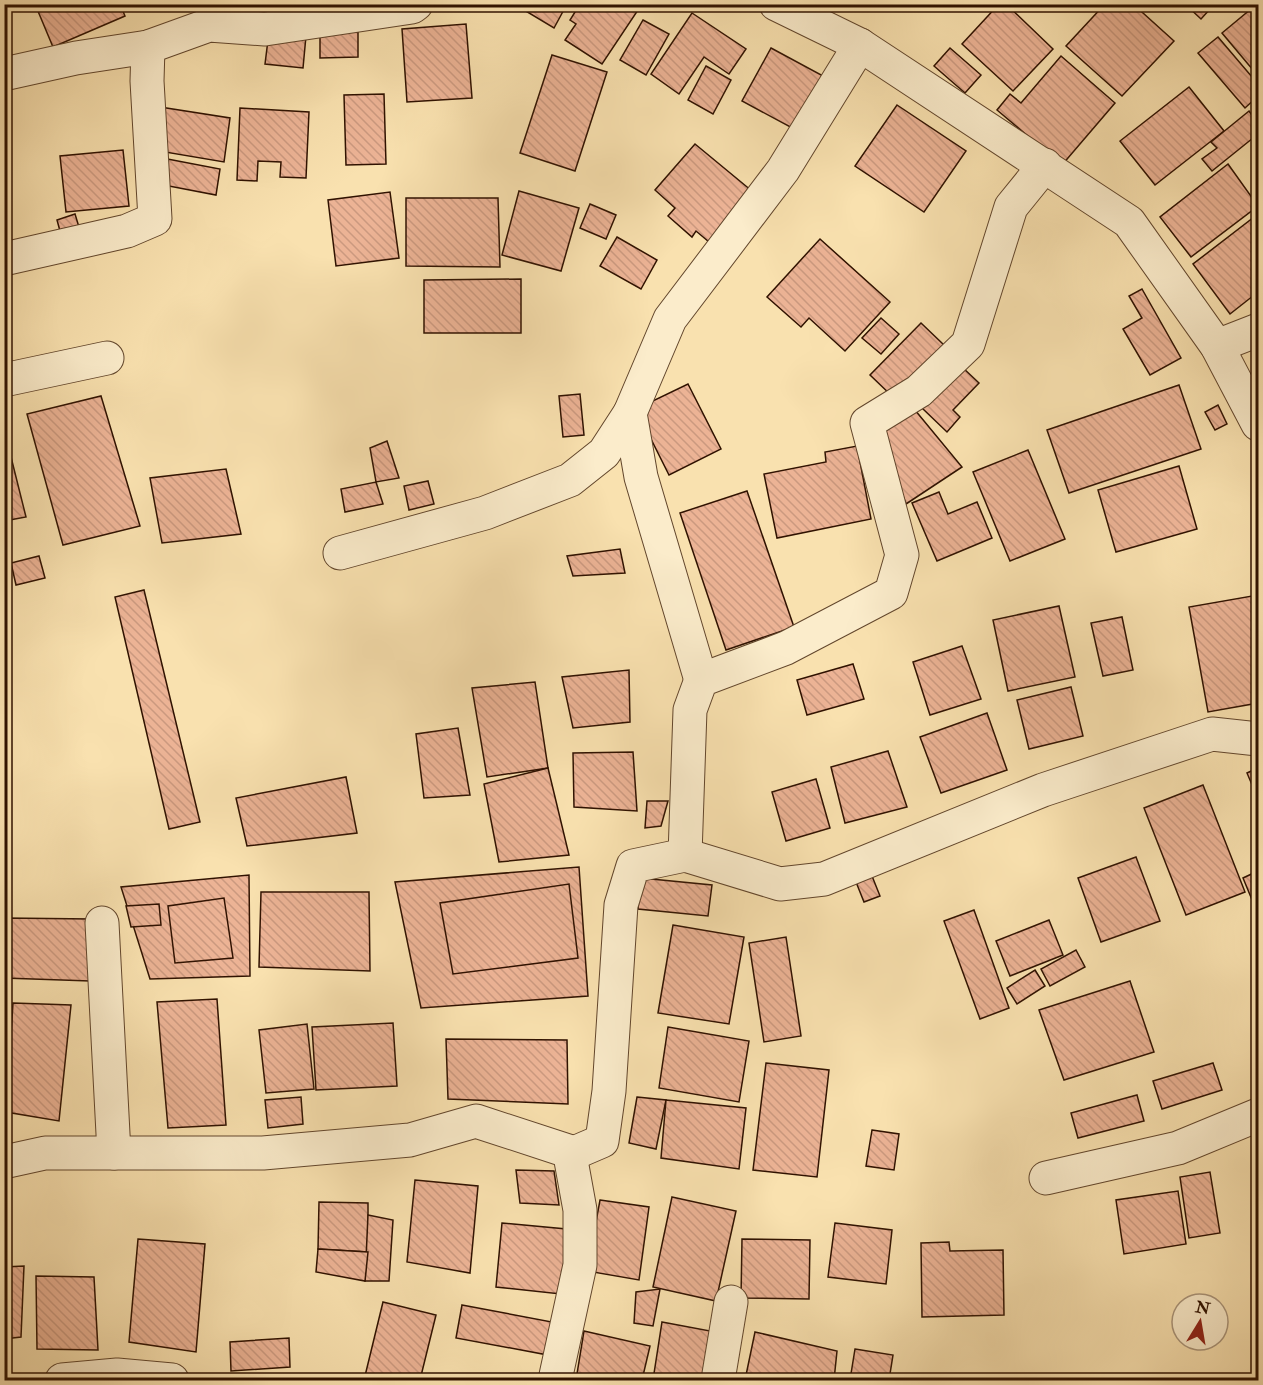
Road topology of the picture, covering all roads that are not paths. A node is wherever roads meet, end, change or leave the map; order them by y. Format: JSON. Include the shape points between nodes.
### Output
{"nodes":[{"id":1,"x":416,"y":4,"type":"edge"},
{"id":2,"x":776,"y":4,"type":"edge"},
{"id":3,"x":860,"y":45,"type":"junction"},
{"id":4,"x":148,"y":47,"type":"junction"},
{"id":5,"x":4,"y":74,"type":"edge"},
{"id":6,"x":1045,"y":165,"type":"junction"},
{"id":7,"x":4,"y":259,"type":"edge"},
{"id":8,"x":1258,"y":330,"type":"edge"},
{"id":9,"x":1216,"y":346,"type":"junction"},
{"id":10,"x":107,"y":358,"type":"dead end"},
{"id":11,"x":4,"y":380,"type":"edge"},
{"id":12,"x":630,"y":413,"type":"junction"},
{"id":13,"x":1258,"y":424,"type":"edge"},
{"id":14,"x":340,"y":553,"type":"dead end"},
{"id":15,"x":701,"y":680,"type":"junction"},
{"id":16,"x":1258,"y":739,"type":"edge"},
{"id":17,"x":685,"y":855,"type":"junction"},
{"id":18,"x":102,"y":923,"type":"dead end"},
{"id":19,"x":1258,"y":1114,"type":"edge"},
{"id":20,"x":114,"y":1153,"type":"junction"},
{"id":21,"x":574,"y":1153,"type":"junction"},
{"id":22,"x":4,"y":1162,"type":"edge"},
{"id":23,"x":1046,"y":1178,"type":"dead end"},
{"id":24,"x":731,"y":1302,"type":"dead end"},
{"id":25,"x":62,"y":1380,"type":"edge"},
{"id":26,"x":172,"y":1380,"type":"edge"},
{"id":27,"x":555,"y":1380,"type":"edge"},
{"id":28,"x":718,"y":1380,"type":"edge"}],
"edges":[{"from":1,"to":4,"type":"street","via":[[265,29],[209,24]]},
{"from":2,"to":3,"type":"street"},
{"from":3,"to":6,"type":"street"},
{"from":3,"to":12,"type":"street","via":[[783,170],[670,319]]},
{"from":4,"to":5,"type":"street"},
{"from":4,"to":7,"type":"street","via":[[155,219],[127,231]]},
{"from":6,"to":9,"type":"street","via":[[1129,222]]},
{"from":6,"to":15,"type":"street","via":[[1011,207],[968,344],[919,391],[867,423],[902,555],[891,593],[786,648]]},
{"from":8,"to":9,"type":"street"},
{"from":9,"to":13,"type":"street"},
{"from":10,"to":11,"type":"street"},
{"from":12,"to":14,"type":"street","via":[[604,453],[570,480],[485,513]]},
{"from":12,"to":15,"type":"street","via":[[641,477]]},
{"from":15,"to":17,"type":"street","via":[[690,710]]},
{"from":16,"to":17,"type":"street","via":[[1212,734],[1042,790],[824,879],[780,884]]},
{"from":17,"to":21,"type":"street","via":[[633,866],[621,904],[602,1141]]},
{"from":18,"to":20,"type":"street"},
{"from":19,"to":23,"type":"street","via":[[1178,1148]]},
{"from":20,"to":21,"type":"street","via":[[263,1153],[410,1140],[476,1121]]},
{"from":20,"to":22,"type":"street","via":[[45,1153]]},
{"from":21,"to":27,"type":"street","via":[[570,1155],[580,1210],[580,1265]]},
{"from":24,"to":28,"type":"street"},
{"from":25,"to":26,"type":"street","via":[[117,1376]]}]}
